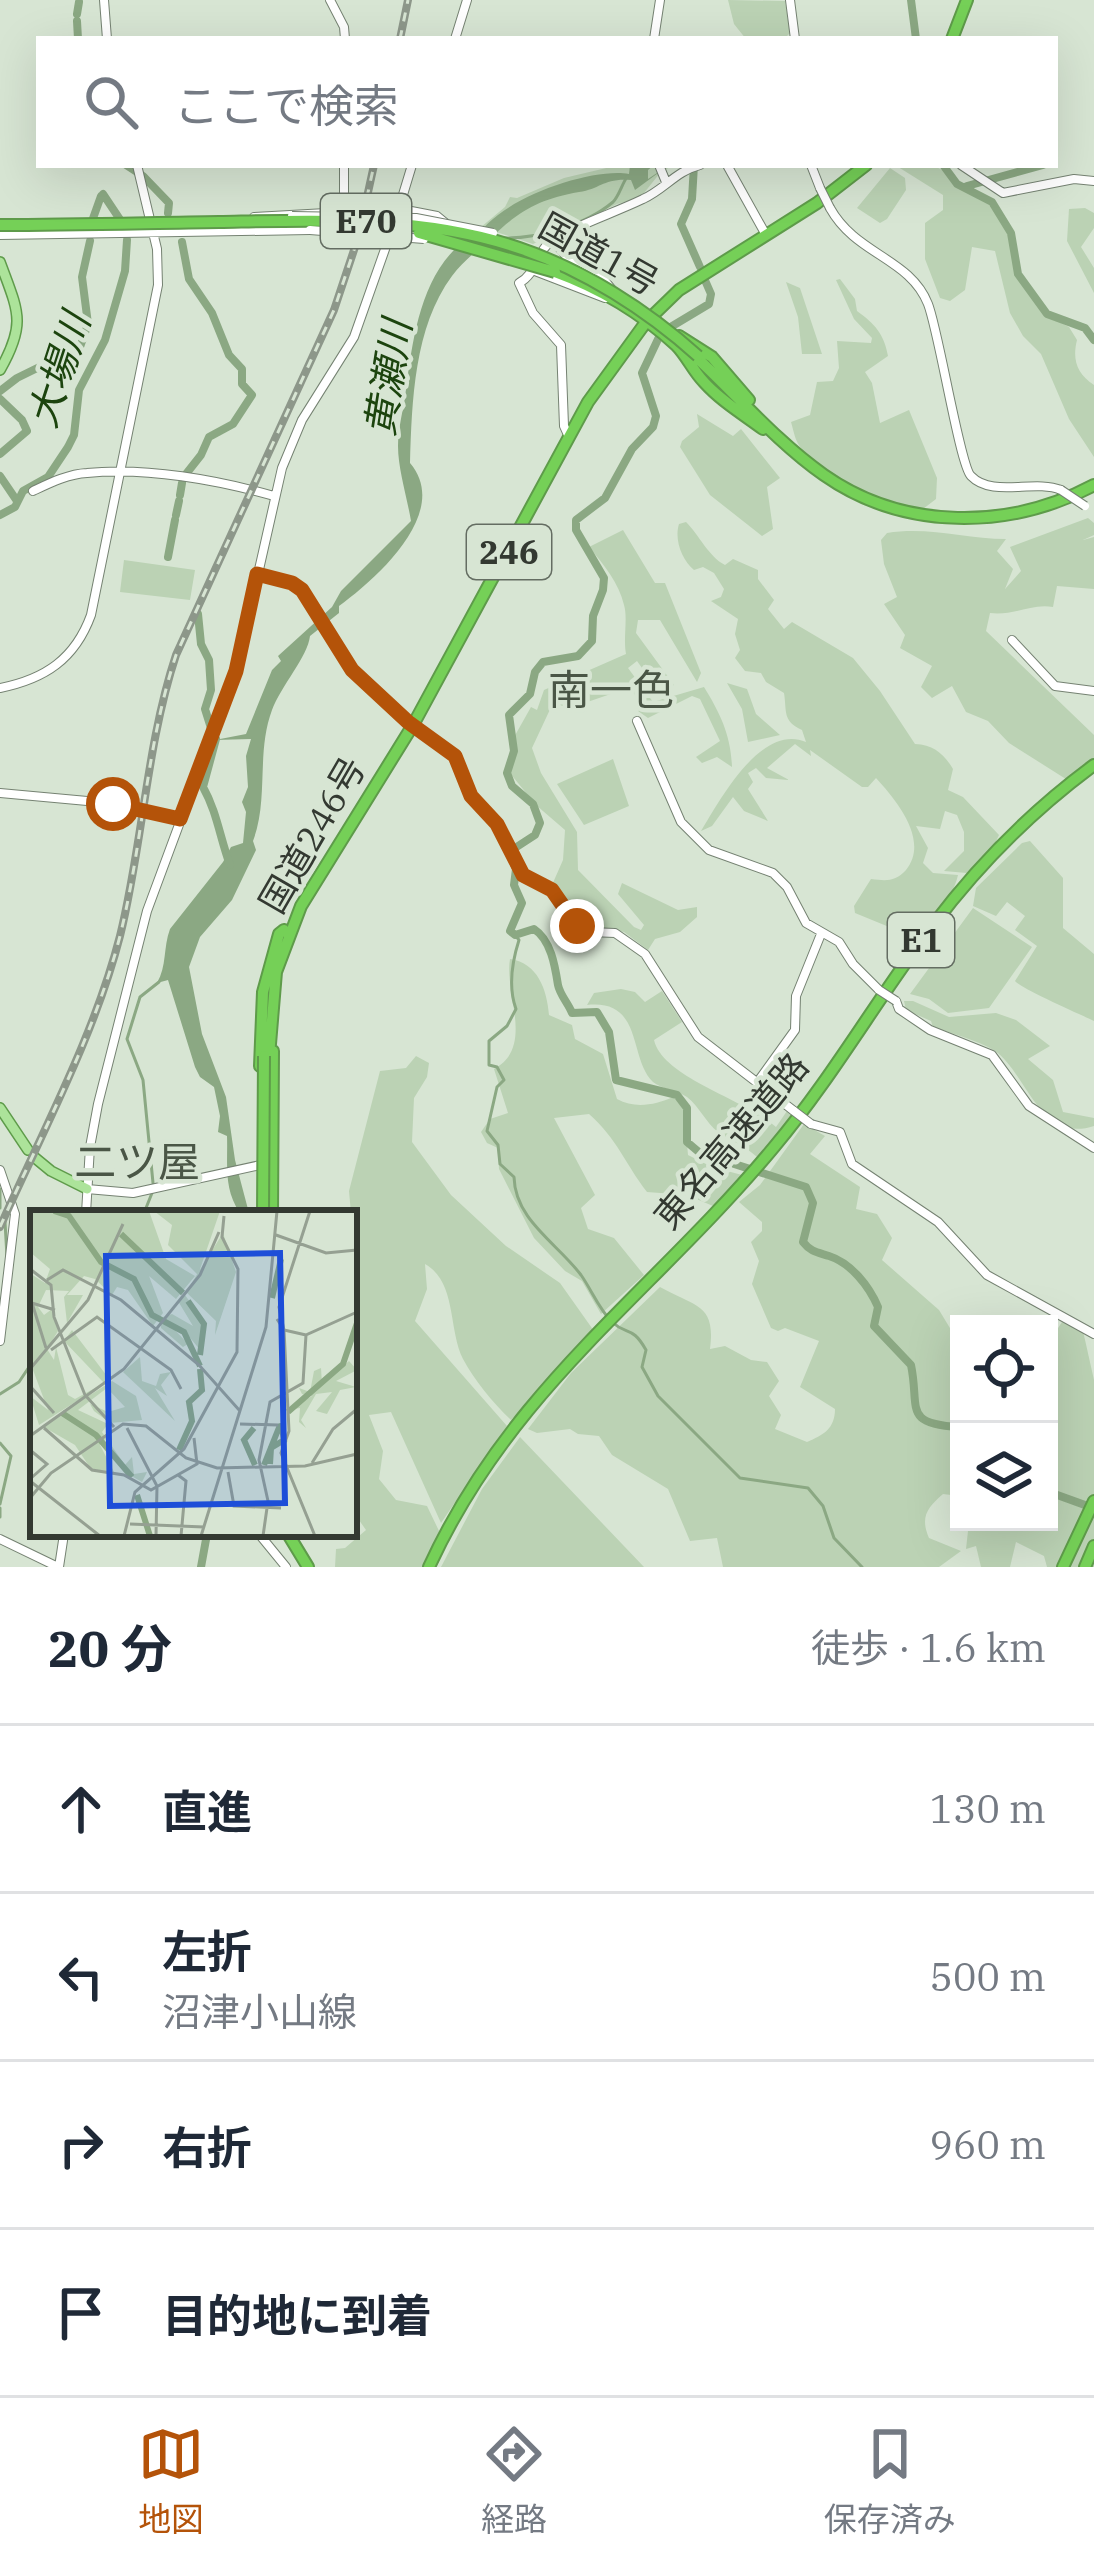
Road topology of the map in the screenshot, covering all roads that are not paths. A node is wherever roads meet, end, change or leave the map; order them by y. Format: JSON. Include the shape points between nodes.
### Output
{"nodes":[{"id":1,"x":104,"y":0,"type":"edge"},
{"id":2,"x":330,"y":0,"type":"edge"},
{"id":3,"x":467,"y":0,"type":"edge"},
{"id":4,"x":660,"y":0,"type":"edge"},
{"id":5,"x":790,"y":0,"type":"edge"},
{"id":6,"x":969,"y":0,"type":"edge"},
{"id":7,"x":107,"y":36,"type":"edge"},
{"id":8,"x":345,"y":36,"type":"edge"},
{"id":9,"x":455,"y":36,"type":"edge"},
{"id":10,"x":654,"y":36,"type":"edge"},
{"id":11,"x":795,"y":36,"type":"edge"},
{"id":12,"x":955,"y":36,"type":"edge"},
{"id":13,"x":138,"y":168,"type":"edge"},
{"id":14,"x":344,"y":168,"type":"edge"},
{"id":15,"x":411,"y":168,"type":"edge"},
{"id":16,"x":729,"y":168,"type":"edge"},
{"id":17,"x":812,"y":168,"type":"edge"},
{"id":18,"x":858,"y":168,"type":"edge"},
{"id":19,"x":966,"y":168,"type":"edge"},
{"id":20,"x":663,"y":174,"type":"edge"},
{"id":21,"x":1094,"y":181,"type":"edge"},
{"id":22,"x":344,"y":198,"type":"junction"},
{"id":23,"x":398,"y":209,"type":"junction"},
{"id":24,"x":344,"y":212,"type":"junction"},
{"id":25,"x":320,"y":220,"type":"junction"},
{"id":26,"x":224,"y":223,"type":"junction"},
{"id":27,"x":380,"y":227,"type":"junction"},
{"id":28,"x":0,"y":229,"type":"edge"},
{"id":29,"x":153,"y":229,"type":"junction"},
{"id":30,"x":259,"y":231,"type":"junction"},
{"id":31,"x":493,"y":233,"type":"junction"},
{"id":32,"x":765,"y":233,"type":"junction"},
{"id":33,"x":553,"y":240,"type":"junction"},
{"id":34,"x":465,"y":242,"type":"junction"},
{"id":35,"x":0,"y":262,"type":"edge"},
{"id":36,"x":558,"y":267,"type":"junction"},
{"id":37,"x":534,"y":271,"type":"junction"},
{"id":38,"x":616,"y":298,"type":"junction"},
{"id":39,"x":646,"y":318,"type":"junction"},
{"id":40,"x":672,"y":337,"type":"junction"},
{"id":41,"x":697,"y":356,"type":"junction"},
{"id":42,"x":0,"y":370,"type":"edge"},
{"id":43,"x":764,"y":419,"type":"junction"},
{"id":44,"x":568,"y":436,"type":"junction"},
{"id":45,"x":818,"y":471,"type":"junction"},
{"id":46,"x":120,"y":473,"type":"junction"},
{"id":47,"x":1094,"y":483,"type":"edge"},
{"id":48,"x":33,"y":491,"type":"dead end"},
{"id":49,"x":274,"y":496,"type":"junction"},
{"id":50,"x":1094,"y":514,"type":"edge"},
{"id":51,"x":257,"y":574,"type":"junction"},
{"id":52,"x":1012,"y":640,"type":"dead end"},
{"id":53,"x":0,"y":688,"type":"edge"},
{"id":54,"x":1094,"y":691,"type":"edge"},
{"id":55,"x":637,"y":721,"type":"dead end"},
{"id":56,"x":411,"y":724,"type":"junction"},
{"id":57,"x":1094,"y":768,"type":"edge"},
{"id":58,"x":0,"y":793,"type":"edge"},
{"id":59,"x":180,"y":819,"type":"junction"},
{"id":60,"x":284,"y":930,"type":"junction"},
{"id":61,"x":821,"y":934,"type":"junction"},
{"id":62,"x":281,"y":952,"type":"junction"},
{"id":63,"x":267,"y":1056,"type":"junction"},
{"id":64,"x":759,"y":1080,"type":"junction"},
{"id":65,"x":0,"y":1108,"type":"edge"},
{"id":66,"x":1094,"y":1148,"type":"edge"},
{"id":67,"x":266,"y":1164,"type":"junction"},
{"id":68,"x":0,"y":1170,"type":"edge"},
{"id":69,"x":87,"y":1189,"type":"junction"},
{"id":70,"x":86,"y":1210,"type":"edge"},
{"id":71,"x":267,"y":1210,"type":"edge"},
{"id":72,"x":267,"y":1210,"type":"edge"},
{"id":73,"x":1094,"y":1334,"type":"edge"},
{"id":74,"x":0,"y":1342,"type":"edge"},
{"id":75,"x":1094,"y":1502,"type":"edge"},
{"id":76,"x":63,"y":1537,"type":"edge"},
{"id":77,"x":261,"y":1537,"type":"edge"},
{"id":78,"x":288,"y":1538,"type":"edge"},
{"id":79,"x":0,"y":1539,"type":"edge"},
{"id":80,"x":1094,"y":1546,"type":"edge"},
{"id":81,"x":58,"y":1567,"type":"edge"},
{"id":82,"x":286,"y":1567,"type":"edge"},
{"id":83,"x":305,"y":1567,"type":"edge"},
{"id":84,"x":433,"y":1567,"type":"edge"},
{"id":85,"x":1063,"y":1567,"type":"edge"},
{"id":86,"x":1085,"y":1567,"type":"edge"}],
"edges":[{"from":1,"to":7,"type":"street"},
{"from":2,"to":8,"type":"street"},
{"from":3,"to":9,"type":"street"},
{"from":4,"to":10,"type":"street"},
{"from":5,"to":11,"type":"street"},
{"from":6,"to":12,"type":"highway"},
{"from":13,"to":29,"type":"street"},
{"from":14,"to":22,"type":"street"},
{"from":15,"to":23,"type":"street"},
{"from":16,"to":32,"type":"street"},
{"from":17,"to":50,"type":"street","bridge":true,"via":[[845,232],[906,273],[926,300],[971,476],[987,485],[1045,485]]},
{"from":18,"to":32,"type":"highway","name":"国道246号","number":"246"},
{"from":19,"to":21,"type":"street","via":[[1004,194]]},
{"from":20,"to":33,"type":"street","via":[[645,199]]},
{"from":22,"to":23,"type":"street"},
{"from":22,"to":24,"type":"street"},
{"from":23,"to":34,"type":"street","via":[[437,216]]},
{"from":23,"to":49,"type":"street","via":[[354,337],[291,442]]},
{"from":24,"to":26,"type":"street"},
{"from":24,"to":30,"type":"street","via":[[344,235]]},
{"from":25,"to":28,"type":"highway","number":"E70","bridge":true},
{"from":25,"to":31,"type":"highway","name":"国道1号","bridge":true},
{"from":25,"to":41,"type":"highway","number":"E70","bridge":true,"via":[[418,226],[519,248],[611,292]]},
{"from":26,"to":29,"type":"street"},
{"from":26,"to":31,"type":"street","bridge":true,"via":[[320,214],[416,218]]},
{"from":27,"to":28,"type":"highway","number":"E70","bridge":true},
{"from":27,"to":34,"type":"highway","name":"国道1号","bridge":true},
{"from":27,"to":41,"type":"highway","number":"E70","bridge":true,"via":[[488,243],[558,266]]},
{"from":28,"to":29,"type":"street"},
{"from":29,"to":30,"type":"street"},
{"from":29,"to":46,"type":"street","via":[[158,285]]},
{"from":30,"to":34,"type":"street","bridge":true},
{"from":31,"to":36,"type":"highway","name":"国道1号","bridge":true},
{"from":32,"to":39,"type":"highway","name":"国道246号","number":"246"},
{"from":33,"to":37,"type":"street"},
{"from":33,"to":38,"type":"street"},
{"from":34,"to":36,"type":"highway","name":"国道1号","bridge":true},
{"from":34,"to":37,"type":"street","bridge":true},
{"from":35,"to":42,"type":"main road","via":[[19,316]]},
{"from":36,"to":38,"type":"highway","name":"国道1号"},
{"from":37,"to":38,"type":"street"},
{"from":37,"to":44,"type":"street","via":[[519,284],[562,345]]},
{"from":38,"to":39,"type":"highway","name":"国道1号"},
{"from":39,"to":40,"type":"highway","name":"国道1号"},
{"from":39,"to":44,"type":"highway","name":"国道246号","number":"246"},
{"from":40,"to":43,"type":"highway","via":[[712,357]]},
{"from":40,"to":45,"type":"highway","via":[[720,398]]},
{"from":41,"to":43,"type":"highway","number":"E70"},
{"from":41,"to":45,"type":"highway","number":"E70"},
{"from":43,"to":47,"type":"highway","number":"E70","via":[[844,485],[925,513],[1006,514]]},
{"from":44,"to":56,"type":"highway","name":"国道246号","number":"246"},
{"from":45,"to":47,"type":"highway","number":"E70","via":[[890,507],[964,519],[1032,511]]},
{"from":46,"to":48,"type":"street","via":[[69,476]]},
{"from":46,"to":49,"type":"street","via":[[220,481]]},
{"from":46,"to":53,"type":"street","via":[[79,641],[51,670]]},
{"from":49,"to":51,"type":"street"},
{"from":51,"to":56,"type":"street","via":[[297,586],[352,670]]},
{"from":51,"to":59,"type":"street","via":[[236,671]]},
{"from":52,"to":54,"type":"street","via":[[1054,686]]},
{"from":55,"to":61,"type":"street","via":[[692,836],[718,855],[773,874]]},
{"from":56,"to":60,"type":"highway","name":"国道246号","number":"246"},
{"from":56,"to":62,"type":"highway","name":"国道246号","number":"246"},
{"from":56,"to":64,"type":"street","via":[[455,756],[523,875],[552,890],[577,926],[615,933],[645,954],[698,1037]]},
{"from":57,"to":84,"type":"highway","name":"東名高速道路","number":"E1","via":[[1012,834],[950,903],[781,1144],[531,1403],[482,1470]]},
{"from":58,"to":59,"type":"street"},
{"from":59,"to":69,"type":"street","via":[[146,911],[98,1104]]},
{"from":60,"to":63,"type":"highway","name":"国道246号","number":"246","via":[[267,996]]},
{"from":60,"to":67,"type":"highway","via":[[263,992]]},
{"from":61,"to":64,"type":"street","via":[[796,996],[795,1030]]},
{"from":61,"to":66,"type":"street","bridge":true,"via":[[839,942],[899,1009],[992,1055],[1029,1106]]},
{"from":62,"to":63,"type":"highway","name":"国道246号","number":"246"},
{"from":62,"to":67,"type":"highway"},
{"from":63,"to":71,"type":"highway","name":"国道246号","number":"246","bridge":true},
{"from":64,"to":73,"type":"street","bridge":true,"via":[[812,1124],[840,1132],[852,1164],[938,1222],[986,1275]]},
{"from":65,"to":69,"type":"main road","via":[[31,1154]]},
{"from":67,"to":69,"type":"street","via":[[153,1190]]},
{"from":67,"to":72,"type":"highway"},
{"from":68,"to":74,"type":"street","via":[[15,1214]]},
{"from":69,"to":70,"type":"street"},
{"from":75,"to":85,"type":"highway"},
{"from":76,"to":81,"type":"street"},
{"from":77,"to":82,"type":"street"},
{"from":78,"to":83,"type":"highway"},
{"from":79,"to":81,"type":"street"},
{"from":80,"to":86,"type":"highway"}]}
